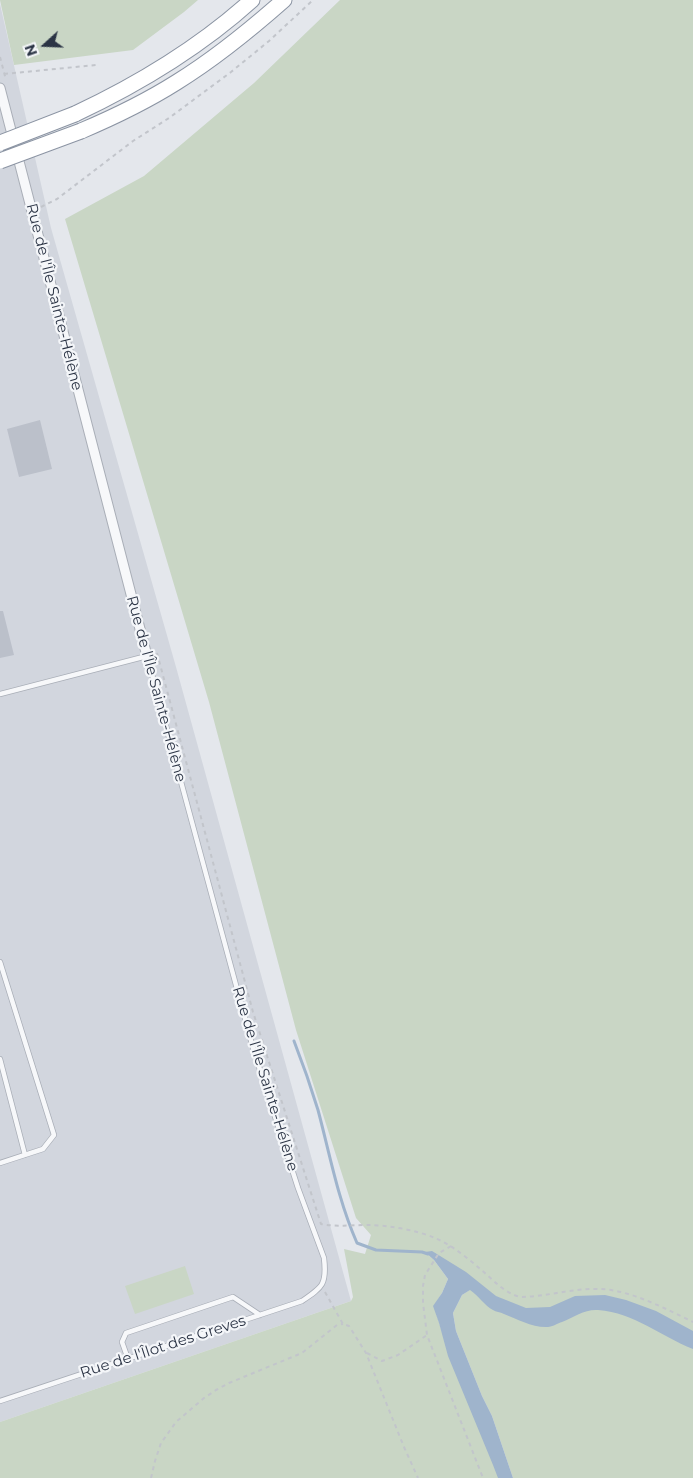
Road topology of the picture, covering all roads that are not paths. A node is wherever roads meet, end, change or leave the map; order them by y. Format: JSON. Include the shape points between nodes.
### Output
{"nodes":[{"id":1,"x":252,"y":0,"type":"edge"},
{"id":2,"x":284,"y":0,"type":"edge"},
{"id":3,"x":3,"y":85,"type":"edge"},
{"id":4,"x":0,"y":142,"type":"edge"},
{"id":5,"x":0,"y":161,"type":"edge"},
{"id":6,"x":147,"y":656,"type":"junction"},
{"id":7,"x":0,"y":694,"type":"edge"},
{"id":8,"x":0,"y":962,"type":"edge"},
{"id":9,"x":0,"y":1059,"type":"edge"},
{"id":10,"x":25,"y":1155,"type":"junction"},
{"id":11,"x":0,"y":1163,"type":"edge"},
{"id":12,"x":322,"y":1285,"type":"joint"},
{"id":13,"x":260,"y":1315,"type":"junction"},
{"id":14,"x":128,"y":1359,"type":"junction"},
{"id":15,"x":0,"y":1401,"type":"edge"}],
"edges":[{"from":1,"to":4,"type":"highway","bridge":true,"via":[[172,61],[109,98]]},
{"from":2,"to":5,"type":"highway","bridge":true,"via":[[233,43],[183,78],[117,116]]},
{"from":3,"to":6,"type":"street","name":"Rue de l'Île Sainte-Hélène"},
{"from":6,"to":7,"type":"lane"},
{"from":6,"to":12,"type":"lane","name":"Rue de l'Île Sainte-Hélène","via":[[253,1048],[324,1258],[326,1270]]},
{"from":8,"to":10,"type":"lane","via":[[54,1136],[43,1149]]},
{"from":9,"to":10,"type":"lane"},
{"from":10,"to":11,"type":"lane"},
{"from":12,"to":13,"type":"lane","name":"Rue de l'Îlot des Greves","via":[[302,1301]]},
{"from":13,"to":14,"type":"lane","name":"Rue de l'Îlot des Greves"},
{"from":13,"to":14,"type":"lane","via":[[233,1297],[126,1333],[122,1342]]},
{"from":14,"to":15,"type":"lane","name":"Rue de l'Îlot des Greves"}]}
